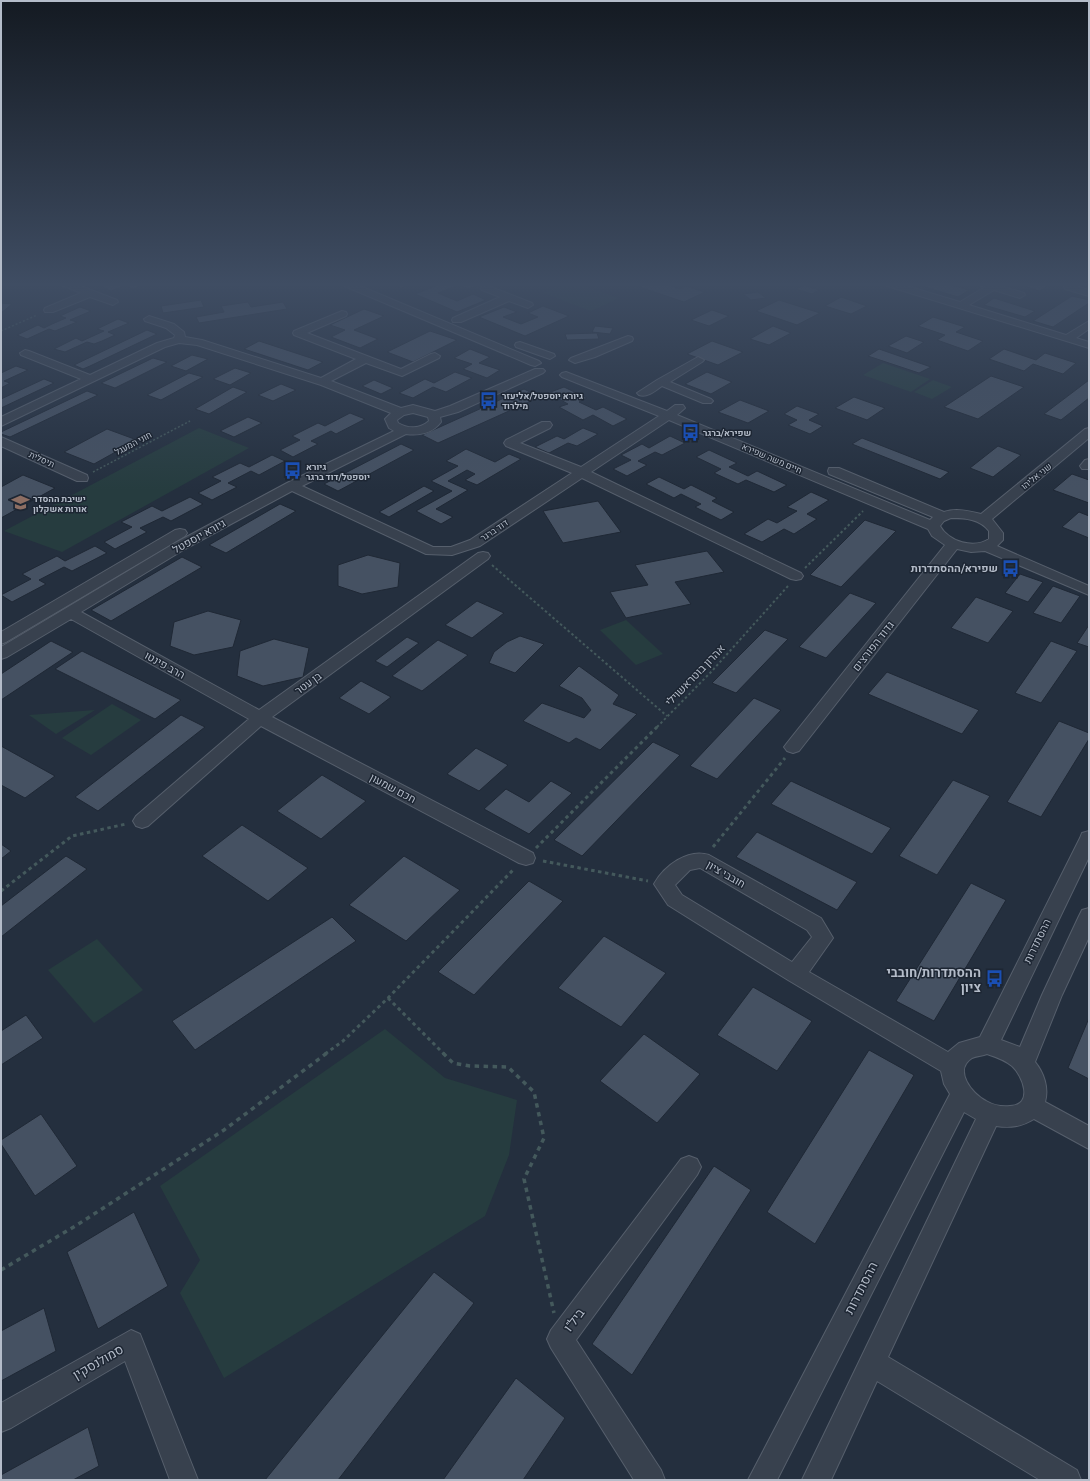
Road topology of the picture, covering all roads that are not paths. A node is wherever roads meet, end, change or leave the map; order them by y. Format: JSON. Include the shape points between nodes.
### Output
{"nodes":[{"id":1,"x":146,"y":352,"type":"edge"},
{"id":2,"x":229,"y":352,"type":"edge"},
{"id":3,"x":348,"y":352,"type":"edge"},
{"id":4,"x":503,"y":352,"type":"edge"},
{"id":5,"x":544,"y":352,"type":"edge"},
{"id":6,"x":598,"y":352,"type":"edge"},
{"id":7,"x":25,"y":353,"type":"dead end"},
{"id":8,"x":435,"y":356,"type":"dead end"},
{"id":9,"x":366,"y":359,"type":"junction"},
{"id":10,"x":566,"y":359,"type":"junction"},
{"id":11,"x":698,"y":360,"type":"dead end"},
{"id":12,"x":548,"y":372,"type":"junction"},
{"id":13,"x":91,"y":379,"type":"junction"},
{"id":14,"x":321,"y":382,"type":"junction"},
{"id":15,"x":661,"y":382,"type":"junction"},
{"id":16,"x":643,"y":393,"type":"junction"},
{"id":17,"x":707,"y":401,"type":"dead end"},
{"id":18,"x":673,"y":411,"type":"junction"},
{"id":19,"x":400,"y":412,"type":"junction"},
{"id":20,"x":434,"y":415,"type":"junction"},
{"id":21,"x":1,"y":422,"type":"edge"},
{"id":22,"x":546,"y":425,"type":"dead end"},
{"id":23,"x":399,"y":428,"type":"junction"},
{"id":24,"x":1089,"y":433,"type":"edge"},
{"id":25,"x":1,"y":441,"type":"edge"},
{"id":26,"x":581,"y":472,"type":"junction"},
{"id":27,"x":82,"y":478,"type":"road end"},
{"id":28,"x":292,"y":486,"type":"junction"},
{"id":29,"x":983,"y":519,"type":"junction"},
{"id":30,"x":938,"y":521,"type":"junction"},
{"id":31,"x":991,"y":542,"type":"junction"},
{"id":32,"x":953,"y":544,"type":"junction"},
{"id":33,"x":483,"y":556,"type":"road end"},
{"id":34,"x":796,"y":576,"type":"road end"},
{"id":35,"x":1089,"y":578,"type":"edge"},
{"id":36,"x":1089,"y":590,"type":"edge"},
{"id":37,"x":70,"y":612,"type":"junction"},
{"id":38,"x":1,"y":639,"type":"edge"},
{"id":39,"x":1,"y":654,"type":"edge"},
{"id":40,"x":260,"y":718,"type":"junction"},
{"id":41,"x":793,"y":747,"type":"road end"},
{"id":42,"x":142,"y":821,"type":"road end"},
{"id":43,"x":1089,"y":838,"type":"edge"},
{"id":44,"x":526,"y":858,"type":"road end"},
{"id":45,"x":1089,"y":916,"type":"edge"},
{"id":46,"x":795,"y":974,"type":"junction"},
{"id":47,"x":987,"y":1046,"type":"junction"},
{"id":48,"x":1024,"y":1063,"type":"junction"},
{"id":49,"x":952,"y":1066,"type":"junction"},
{"id":50,"x":961,"y":1095,"type":"junction"},
{"id":51,"x":1031,"y":1106,"type":"junction"},
{"id":52,"x":990,"y":1115,"type":"junction"},
{"id":53,"x":1089,"y":1138,"type":"edge"},
{"id":54,"x":689,"y":1167,"type":"dead end"},
{"id":55,"x":873,"y":1363,"type":"junction"},
{"id":56,"x":1,"y":1418,"type":"edge"},
{"id":57,"x":184,"y":1480,"type":"edge"},
{"id":58,"x":651,"y":1480,"type":"edge"},
{"id":59,"x":762,"y":1480,"type":"edge"},
{"id":60,"x":816,"y":1480,"type":"edge"},
{"id":61,"x":1067,"y":1480,"type":"edge"}],
"edges":[{"from":1,"to":13,"type":"street"},
{"from":2,"to":14,"type":"street"},
{"from":3,"to":9,"type":"street"},
{"from":4,"to":12,"type":"street","name":"חיים משה שפירא"},
{"from":5,"to":10,"type":"street","name":"חיים משה שפירא"},
{"from":6,"to":10,"type":"street"},
{"from":7,"to":13,"type":"street"},
{"from":8,"to":9,"type":"street","via":[[402,373]]},
{"from":9,"to":14,"type":"street"},
{"from":10,"to":12,"type":"street","via":[[574,372]]},
{"from":10,"to":12,"type":"street","via":[[540,359]]},
{"from":10,"to":16,"type":"street","name":"חיים משה שפירא"},
{"from":11,"to":15,"type":"street"},
{"from":12,"to":18,"type":"street","name":"חיים משה שפירא","via":[[580,379]]},
{"from":12,"to":20,"type":"street"},
{"from":13,"to":21,"type":"street"},
{"from":14,"to":19,"type":"street","via":[[367,397]]},
{"from":15,"to":16,"type":"street"},
{"from":15,"to":17,"type":"street"},
{"from":16,"to":18,"type":"street","name":"חיים משה שפירא"},
{"from":18,"to":26,"type":"street","name":"דוד ברגר"},
{"from":18,"to":30,"type":"street","name":"חיים משה שפירא"},
{"from":18,"to":30,"type":"street","name":"חיים משה שפירא","via":[[873,500]]},
{"from":19,"to":20,"type":"street","via":[[419,410]]},
{"from":19,"to":23,"type":"street","via":[[391,422]]},
{"from":20,"to":23,"type":"street","via":[[435,422],[427,428]]},
{"from":22,"to":26,"type":"street","via":[[510,443]]},
{"from":23,"to":28,"type":"street","name":"גיורא יוספטל"},
{"from":23,"to":38,"type":"street","name":"גיורא יוספטל","via":[[361,443],[170,538]]},
{"from":24,"to":29,"type":"street","name":"שני אליהו"},
{"from":25,"to":27,"type":"street","name":"תיסלית"},
{"from":26,"to":28,"type":"street","name":"דוד ברגר","via":[[475,543],[452,551],[431,552]]},
{"from":26,"to":34,"type":"street"},
{"from":28,"to":37,"type":"street","name":"גיורא יוספטל","via":[[180,546]]},
{"from":29,"to":30,"type":"street","via":[[958,514]]},
{"from":29,"to":31,"type":"street","via":[[997,533]]},
{"from":30,"to":32,"type":"street","via":[[934,531]]},
{"from":31,"to":32,"type":"street","via":[[971,548]]},
{"from":31,"to":35,"type":"street"},
{"from":31,"to":36,"type":"street"},
{"from":32,"to":41,"type":"street","name":"גדוד הפורצים"},
{"from":33,"to":40,"type":"street","name":"בן עטר"},
{"from":37,"to":39,"type":"street","name":"גיורא יוספטל"},
{"from":37,"to":40,"type":"street","name":"הרב פינטו"},
{"from":40,"to":42,"type":"street","name":"בן עטר"},
{"from":40,"to":44,"type":"street","name":"חכם שמעון"},
{"from":43,"to":47,"type":"street","name":"ההסתדרות"},
{"from":45,"to":48,"type":"street","via":[[1052,994]]},
{"from":46,"to":46,"type":"street","name":"חובבי ציון","via":[[675,900],[664,884],[684,864],[702,860],[814,924],[823,938]]},
{"from":46,"to":49,"type":"street"},
{"from":47,"to":48,"type":"street","via":[[1000,1048]]},
{"from":47,"to":49,"type":"street","via":[[974,1046],[964,1050],[956,1057]]},
{"from":48,"to":51,"type":"street","via":[[1036,1090]]},
{"from":49,"to":50,"type":"street","via":[[955,1085]]},
{"from":50,"to":52,"type":"street","via":[[969,1104]]},
{"from":50,"to":59,"type":"street","name":"ההסתדרות"},
{"from":51,"to":52,"type":"street","via":[[1024,1113],[1014,1117]]},
{"from":51,"to":53,"type":"street"},
{"from":52,"to":55,"type":"street"},
{"from":54,"to":58,"type":"street","name":"ביל\"ו","via":[[560,1339]]},
{"from":55,"to":60,"type":"street"},
{"from":55,"to":61,"type":"street"},
{"from":56,"to":57,"type":"street","name":"סמולנסקין","via":[[131,1343]]}]}
